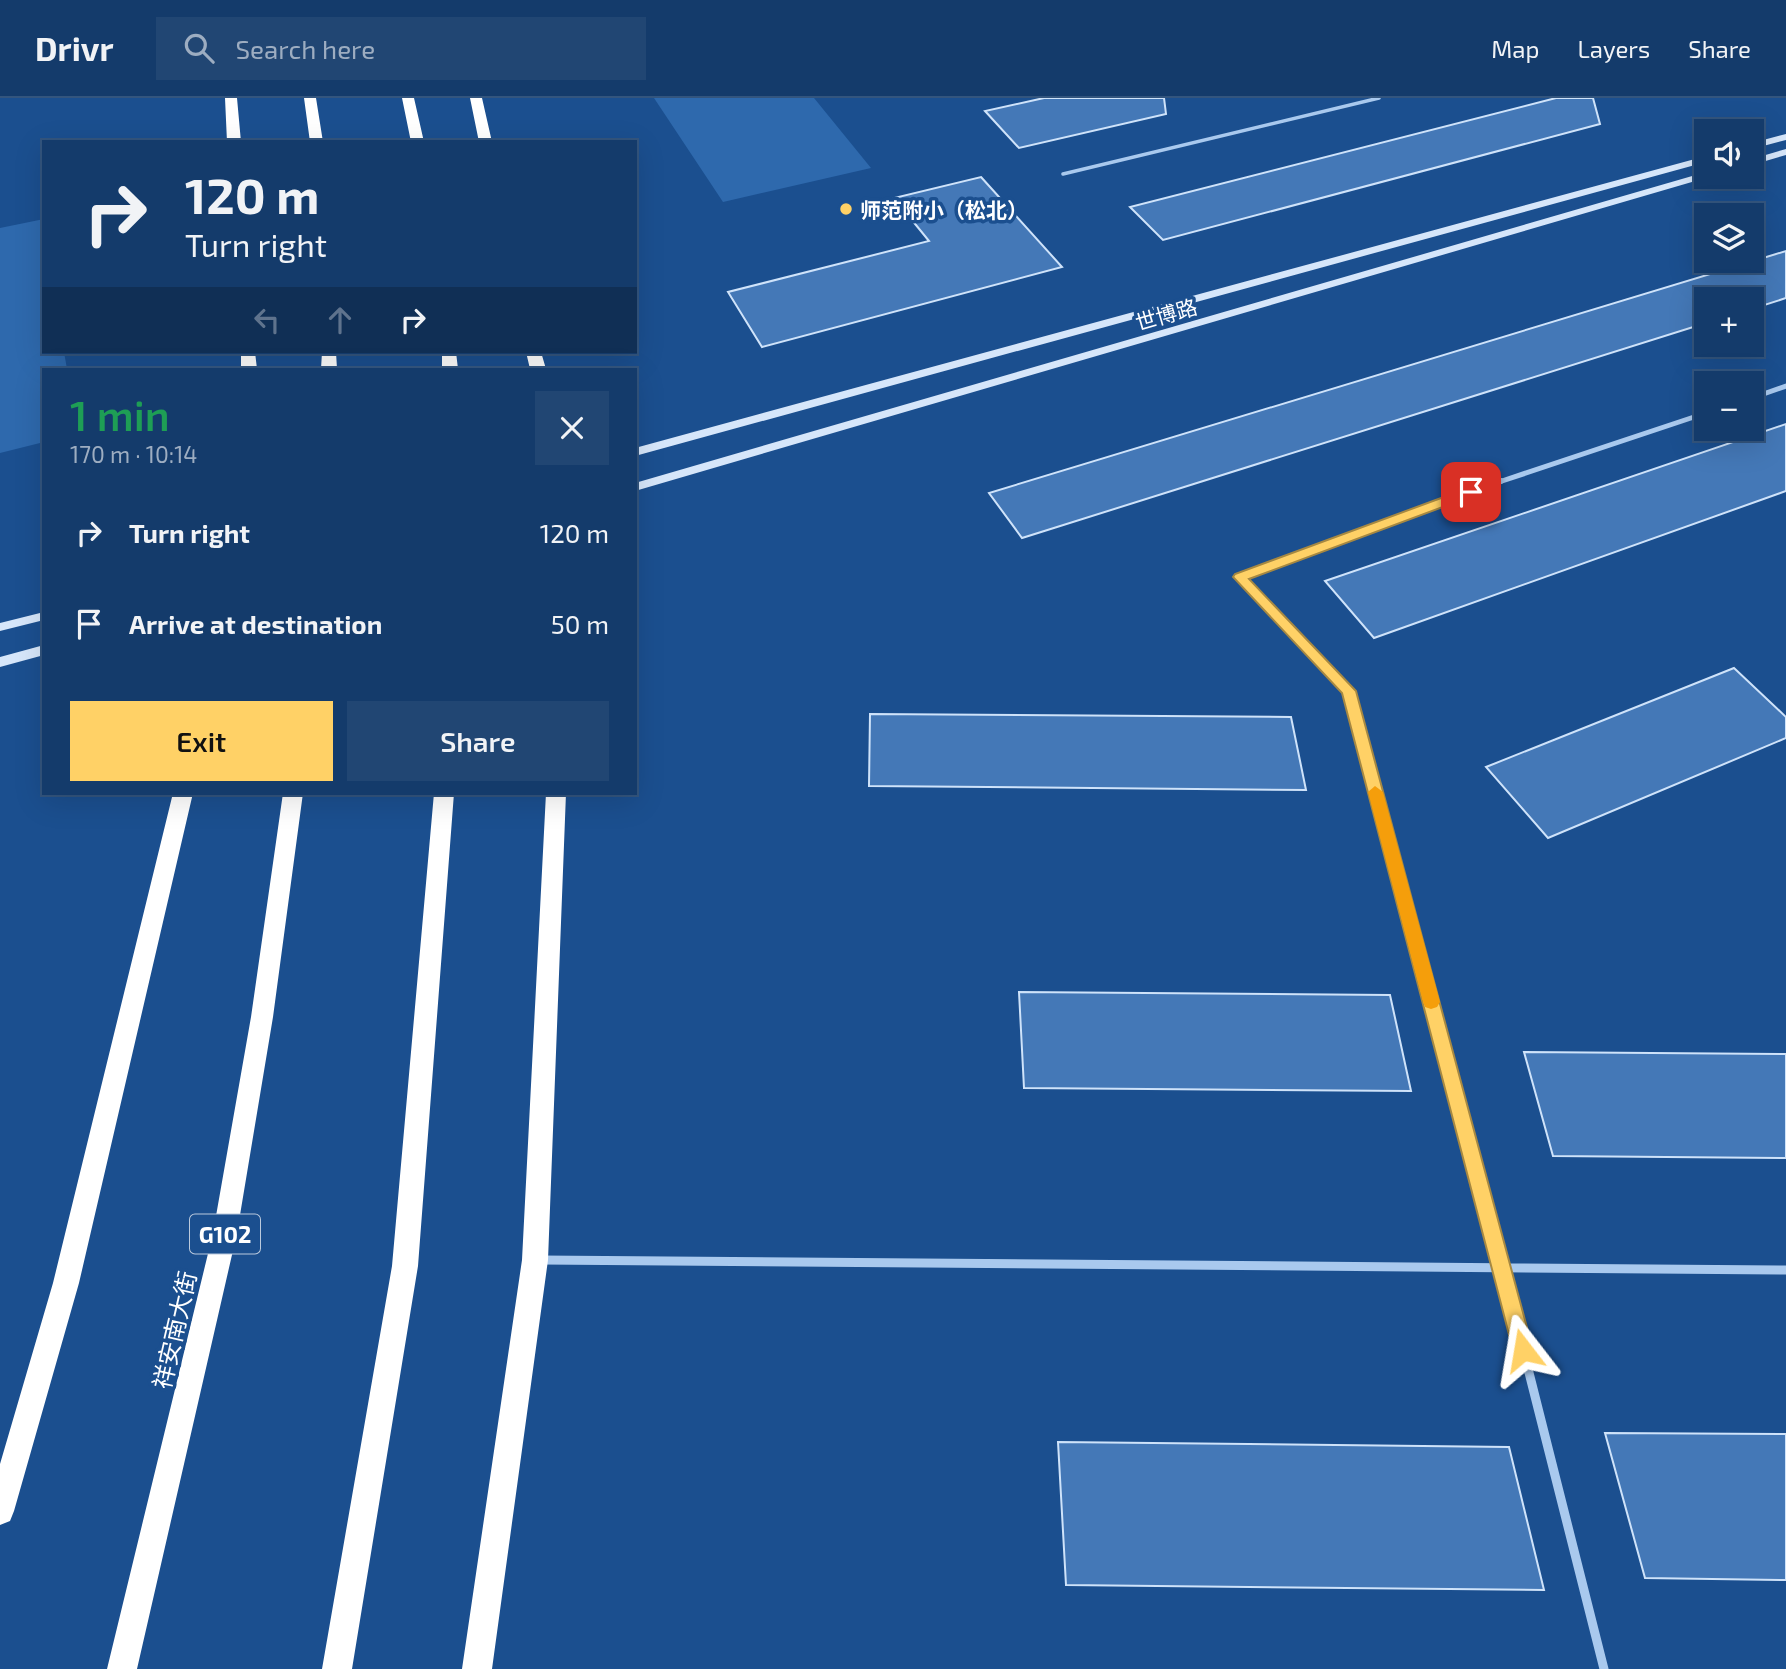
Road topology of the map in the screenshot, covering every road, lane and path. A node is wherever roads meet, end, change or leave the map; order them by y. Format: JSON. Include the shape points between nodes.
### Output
{"nodes":[{"id":1,"x":231,"y":98,"type":"edge"},
{"id":2,"x":310,"y":98,"type":"edge"},
{"id":3,"x":408,"y":98,"type":"edge"},
{"id":4,"x":476,"y":98,"type":"edge"},
{"id":5,"x":1379,"y":98,"type":"edge"},
{"id":6,"x":1786,"y":137,"type":"edge"},
{"id":7,"x":234,"y":140,"type":"edge"},
{"id":8,"x":317,"y":140,"type":"edge"},
{"id":9,"x":418,"y":140,"type":"edge"},
{"id":10,"x":486,"y":140,"type":"edge"},
{"id":11,"x":1764,"y":143,"type":"edge"},
{"id":12,"x":1786,"y":152,"type":"edge"},
{"id":13,"x":1764,"y":158,"type":"edge"},
{"id":14,"x":1694,"y":162,"type":"edge"},
{"id":15,"x":1063,"y":174,"type":"dead end"},
{"id":16,"x":1694,"y":179,"type":"edge"},
{"id":17,"x":1786,"y":386,"type":"edge"},
{"id":18,"x":1764,"y":394,"type":"edge"},
{"id":19,"x":1694,"y":417,"type":"edge"},
{"id":20,"x":637,"y":451,"type":"edge"},
{"id":21,"x":637,"y":486,"type":"edge"},
{"id":22,"x":42,"y":616,"type":"edge"},
{"id":23,"x":0,"y":627,"type":"edge"},
{"id":24,"x":42,"y":651,"type":"edge"},
{"id":25,"x":0,"y":662,"type":"edge"},
{"id":26,"x":183,"y":795,"type":"edge"},
{"id":27,"x":293,"y":795,"type":"edge"},
{"id":28,"x":444,"y":795,"type":"edge"},
{"id":29,"x":556,"y":795,"type":"edge"},
{"id":30,"x":536,"y":1260,"type":"junction"},
{"id":31,"x":1503,"y":1270,"type":"junction"},
{"id":32,"x":1786,"y":1270,"type":"edge"},
{"id":33,"x":0,"y":1511,"type":"edge"},
{"id":34,"x":122,"y":1669,"type":"edge"},
{"id":35,"x":337,"y":1669,"type":"edge"},
{"id":36,"x":477,"y":1669,"type":"edge"},
{"id":37,"x":1604,"y":1669,"type":"edge"}],
"edges":[{"from":1,"to":7,"type":"highway"},
{"from":2,"to":8,"type":"highway"},
{"from":3,"to":9,"type":"highway"},
{"from":4,"to":10,"type":"highway"},
{"from":5,"to":15,"type":"lane"},
{"from":6,"to":11,"type":"main road"},
{"from":12,"to":13,"type":"main road"},
{"from":14,"to":20,"type":"main road","name":"世博路"},
{"from":16,"to":21,"type":"main road","name":"世博路"},
{"from":17,"to":18,"type":"street"},
{"from":19,"to":31,"type":"street","via":[[1240,577],[1348,691]]},
{"from":22,"to":23,"type":"main road"},
{"from":24,"to":25,"type":"main road"},
{"from":26,"to":33,"type":"highway","via":[[66,1283]]},
{"from":27,"to":34,"type":"highway","name":"祥安南大街","number":"G102","via":[[262,1017],[225,1233]]},
{"from":28,"to":35,"type":"highway","via":[[405,1266]]},
{"from":29,"to":30,"type":"highway"},
{"from":30,"to":31,"type":"street"},
{"from":30,"to":36,"type":"highway"},
{"from":31,"to":32,"type":"street"},
{"from":31,"to":37,"type":"street"}]}
